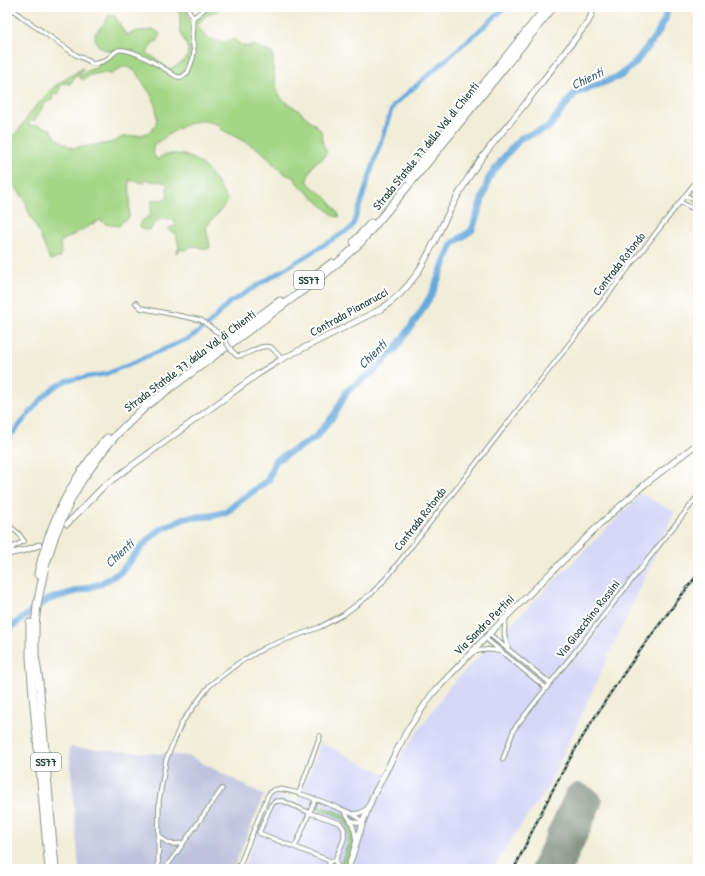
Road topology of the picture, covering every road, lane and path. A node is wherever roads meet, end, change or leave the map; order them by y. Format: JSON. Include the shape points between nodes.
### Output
{"nodes":[{"id":1,"x":10,"y":7,"type":"edge"},
{"id":2,"x":187,"y":7,"type":"edge"},
{"id":3,"x":207,"y":7,"type":"edge"},
{"id":4,"x":547,"y":7,"type":"edge"},
{"id":5,"x":553,"y":7,"type":"edge"},
{"id":6,"x":593,"y":7,"type":"edge"},
{"id":7,"x":194,"y":18,"type":"junction"},
{"id":8,"x":698,"y":179,"type":"edge"},
{"id":9,"x":685,"y":195,"type":"junction"},
{"id":10,"x":680,"y":202,"type":"junction"},
{"id":11,"x":698,"y":202,"type":"edge"},
{"id":12,"x":698,"y":211,"type":"edge"},
{"id":13,"x":136,"y":303,"type":"dead end"},
{"id":14,"x":282,"y":359,"type":"junction"},
{"id":15,"x":698,"y":443,"type":"edge"},
{"id":16,"x":698,"y":496,"type":"edge"},
{"id":17,"x":7,"y":524,"type":"edge"},
{"id":18,"x":67,"y":524,"type":"dead end"},
{"id":19,"x":39,"y":544,"type":"dead end"},
{"id":20,"x":8,"y":554,"type":"edge"},
{"id":21,"x":34,"y":605,"type":"junction"},
{"id":22,"x":507,"y":616,"type":"junction"},
{"id":23,"x":489,"y":634,"type":"junction"},
{"id":24,"x":485,"y":638,"type":"junction"},
{"id":25,"x":510,"y":649,"type":"junction"},
{"id":26,"x":504,"y":653,"type":"junction"},
{"id":27,"x":33,"y":656,"type":"junction"},
{"id":28,"x":466,"y":657,"type":"junction"},
{"id":29,"x":527,"y":664,"type":"junction"},
{"id":30,"x":523,"y":668,"type":"junction"},
{"id":31,"x":550,"y":683,"type":"junction"},
{"id":32,"x":546,"y":688,"type":"junction"},
{"id":33,"x":320,"y":736,"type":"dead end"},
{"id":34,"x":502,"y":759,"type":"dead end"},
{"id":35,"x":222,"y":789,"type":"dead end"},
{"id":36,"x":298,"y":793,"type":"junction"},
{"id":37,"x":315,"y":800,"type":"junction"},
{"id":38,"x":369,"y":808,"type":"junction"},
{"id":39,"x":343,"y":810,"type":"junction"},
{"id":40,"x":310,"y":812,"type":"junction"},
{"id":41,"x":353,"y":814,"type":"junction"},
{"id":42,"x":351,"y":820,"type":"junction"},
{"id":43,"x":363,"y":822,"type":"junction"},
{"id":44,"x":159,"y":836,"type":"junction"},
{"id":45,"x":183,"y":843,"type":"junction"},
{"id":46,"x":356,"y":844,"type":"junction"},
{"id":47,"x":295,"y":847,"type":"junction"},
{"id":48,"x":335,"y":860,"type":"junction"},
{"id":49,"x":330,"y":861,"type":"junction"},
{"id":50,"x":49,"y":869,"type":"edge"},
{"id":51,"x":54,"y":869,"type":"edge"},
{"id":52,"x":158,"y":869,"type":"edge"},
{"id":53,"x":165,"y":869,"type":"edge"},
{"id":54,"x":238,"y":869,"type":"edge"},
{"id":55,"x":326,"y":869,"type":"edge"},
{"id":56,"x":336,"y":869,"type":"edge"},
{"id":57,"x":348,"y":869,"type":"edge"}],
"edges":[{"from":1,"to":7,"type":"street","via":[[92,64],[101,62],[117,50],[121,50],[135,53],[178,77],[188,72],[193,58]]},
{"from":2,"to":7,"type":"street"},
{"from":3,"to":7,"type":"street"},
{"from":4,"to":21,"type":"highway","name":"Strada Statale 77 della Val di Chienti","number":"SS77","via":[[356,240],[322,270],[144,402],[100,446],[72,487],[52,527],[40,564]]},
{"from":5,"to":21,"type":"highway","name":"Strada Statale 77 della Val di Chienti","number":"SS77","via":[[380,221],[354,248],[325,274],[146,406],[117,434],[89,469],[65,510],[48,554]]},
{"from":6,"to":14,"type":"street","name":"Contrada Pianarucci","via":[[588,22],[491,144],[462,186],[425,260],[404,292],[381,309]]},
{"from":8,"to":9,"type":"street","name":"Contrada Rotondo"},
{"from":9,"to":10,"type":"street","name":"Contrada Rotondo"},
{"from":9,"to":11,"type":"street"},
{"from":10,"to":12,"type":"street"},
{"from":10,"to":44,"type":"street","name":"Contrada Rotondo","via":[[385,579],[357,605],[338,618],[266,647],[237,664],[210,685],[182,722],[166,760],[159,801]]},
{"from":13,"to":14,"type":"street","bridge":true,"via":[[141,308],[207,323],[238,356],[259,346],[271,347]]},
{"from":14,"to":18,"type":"street","name":"Contrada Pianarucci","via":[[104,486]]},
{"from":15,"to":22,"type":"street","name":"Via Sandro Pertini","via":[[624,502]]},
{"from":16,"to":31,"type":"street","name":"Via Gioacchino Rossini"},
{"from":17,"to":20,"type":"street","via":[[24,541],[13,547]]},
{"from":19,"to":20,"type":"street"},
{"from":21,"to":27,"type":"highway","name":"Strada Statale 77 della Val di Chienti","number":"SS77","via":[[30,627]]},
{"from":22,"to":23,"type":"street","name":"Via Sandro Pertini"},
{"from":22,"to":25,"type":"street","via":[[504,626],[505,638]]},
{"from":23,"to":24,"type":"street","name":"Via Sandro Pertini"},
{"from":23,"to":25,"type":"street"},
{"from":24,"to":26,"type":"street"},
{"from":24,"to":28,"type":"street","name":"Via Sandro Pertini"},
{"from":25,"to":29,"type":"street"},
{"from":26,"to":28,"type":"street","via":[[485,650]]},
{"from":26,"to":30,"type":"street"},
{"from":27,"to":50,"type":"highway","name":"Strada Statale 77 della Val di Chienti","number":"SS77","via":[[33,695]]},
{"from":27,"to":51,"type":"highway","name":"Strada Statale 77 della Val di Chienti","number":"SS77","via":[[39,681]]},
{"from":28,"to":38,"type":"street","name":"Via Sandro Pertini","via":[[419,710]]},
{"from":29,"to":30,"type":"street"},
{"from":29,"to":31,"type":"street"},
{"from":30,"to":32,"type":"street"},
{"from":31,"to":32,"type":"street","name":"Via Gioacchino Rossini"},
{"from":32,"to":34,"type":"street","name":"Via Gioacchino Rossini","via":[[514,729]]},
{"from":33,"to":36,"type":"street"},
{"from":35,"to":45,"type":"street"},
{"from":36,"to":37,"type":"street"},
{"from":36,"to":54,"type":"street","via":[[282,789],[270,792]]},
{"from":37,"to":39,"type":"street"},
{"from":37,"to":40,"type":"street"},
{"from":38,"to":41,"type":"street"},
{"from":38,"to":43,"type":"street","name":"Via Sandro Pertini"},
{"from":39,"to":41,"type":"street"},
{"from":39,"to":42,"type":"street"},
{"from":40,"to":47,"type":"street"},
{"from":40,"to":47,"type":"street","via":[[283,800],[276,801],[271,805],[259,833]]},
{"from":40,"to":48,"type":"street","via":[[340,823],[344,829],[344,839]]},
{"from":41,"to":43,"type":"street"},
{"from":42,"to":43,"type":"street"},
{"from":42,"to":46,"type":"street"},
{"from":43,"to":46,"type":"street","name":"Via Sandro Pertini"},
{"from":44,"to":45,"type":"street","via":[[165,843]]},
{"from":44,"to":52,"type":"street","name":"Contrada Rotondo"},
{"from":45,"to":53,"type":"street"},
{"from":46,"to":57,"type":"street","name":"Via Sandro Pertini"},
{"from":47,"to":49,"type":"street"},
{"from":48,"to":49,"type":"street"},
{"from":48,"to":56,"type":"street"},
{"from":49,"to":55,"type":"street"}]}
